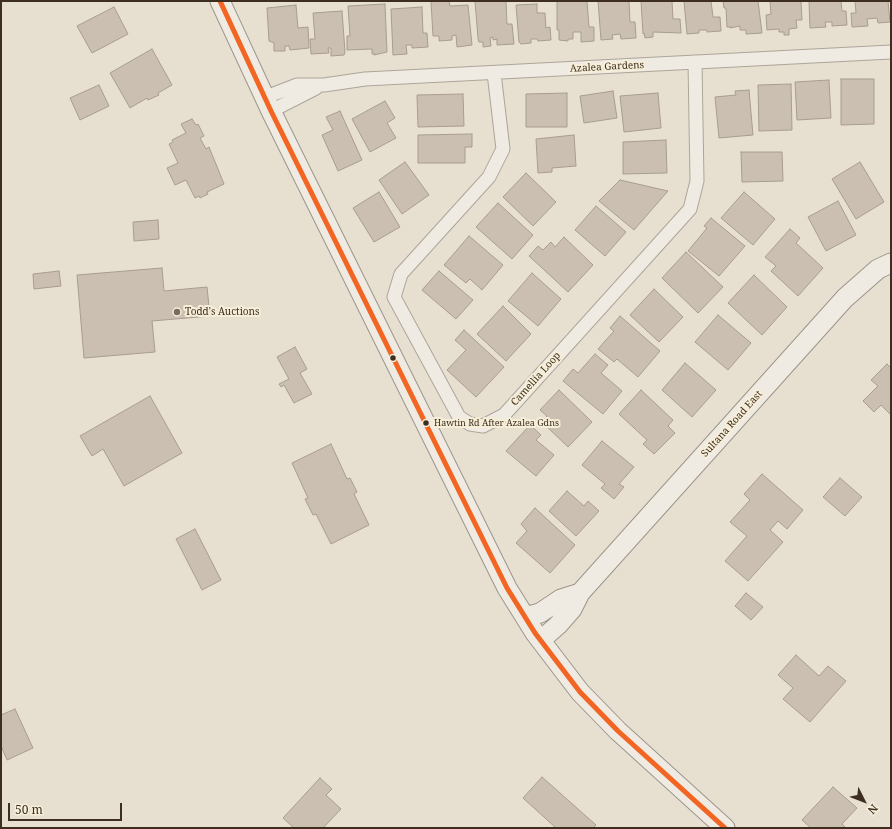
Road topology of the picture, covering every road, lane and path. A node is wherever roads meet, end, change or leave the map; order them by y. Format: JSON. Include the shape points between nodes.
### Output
{"nodes":[{"id":1,"x":220,"y":1,"type":"edge"},
{"id":2,"x":891,"y":52,"type":"edge"},
{"id":3,"x":694,"y":62,"type":"junction"},
{"id":4,"x":494,"y":73,"type":"junction"},
{"id":5,"x":269,"y":104,"type":"junction"},
{"id":6,"x":891,"y":263,"type":"edge"},
{"id":7,"x":580,"y":593,"type":"junction"},
{"id":8,"x":525,"y":617,"type":"junction"},
{"id":9,"x":541,"y":640,"type":"junction"},
{"id":10,"x":725,"y":828,"type":"edge"}],
"edges":[{"from":1,"to":5,"type":"main road"},
{"from":2,"to":3,"type":"street","name":"Azalea Gardens"},
{"from":3,"to":4,"type":"street","name":"Azalea Gardens"},
{"from":3,"to":4,"type":"street","name":"Camellia Loop","via":[[697,182],[690,209],[504,415],[483,426],[470,424],[459,417],[394,297],[400,274],[488,177],[502,149]]},
{"from":4,"to":5,"type":"street","name":"Azalea Gardens","via":[[296,85]]},
{"from":5,"to":8,"type":"main road","via":[[507,588]]},
{"from":6,"to":7,"type":"main road","name":"Sultana Road East","via":[[878,269],[845,298]]},
{"from":7,"to":8,"type":"main road","via":[[561,599],[540,613]]},
{"from":7,"to":9,"type":"main road","name":"Sultana Road East","via":[[572,610]]},
{"from":8,"to":9,"type":"main road"},
{"from":9,"to":10,"type":"main road","via":[[580,692]]}]}
